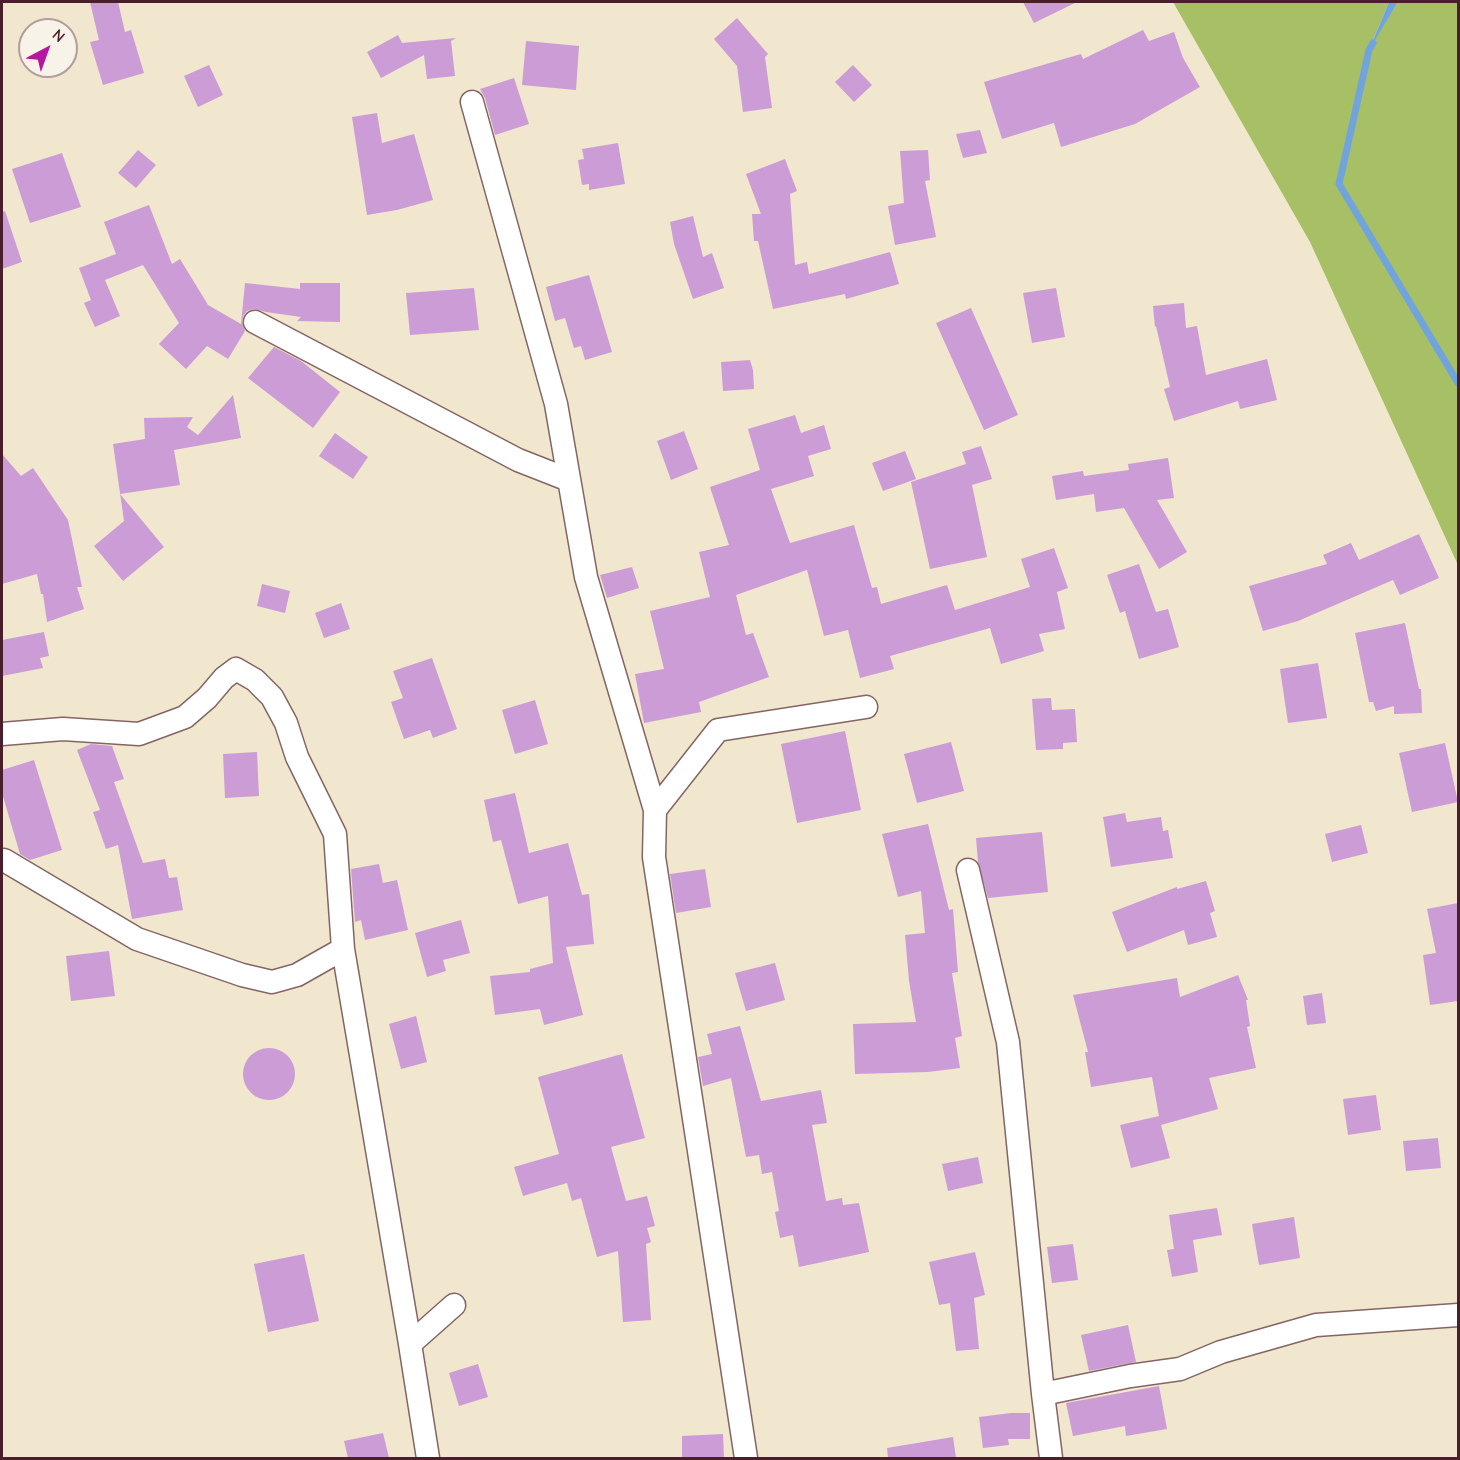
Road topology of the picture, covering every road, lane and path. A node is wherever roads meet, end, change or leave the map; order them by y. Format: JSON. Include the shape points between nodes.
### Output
{"nodes":[{"id":1,"x":472,"y":102,"type":"dead end"},
{"id":2,"x":255,"y":322,"type":"dead end"},
{"id":3,"x":569,"y":480,"type":"junction"},
{"id":4,"x":866,"y":707,"type":"dead end"},
{"id":5,"x":2,"y":734,"type":"edge"},
{"id":6,"x":655,"y":810,"type":"junction"},
{"id":7,"x":4,"y":860,"type":"dead end"},
{"id":8,"x":968,"y":870,"type":"dead end"},
{"id":9,"x":343,"y":949,"type":"junction"},
{"id":10,"x":454,"y":1305,"type":"dead end"},
{"id":11,"x":1458,"y":1315,"type":"edge"},
{"id":12,"x":410,"y":1344,"type":"junction"},
{"id":13,"x":1043,"y":1394,"type":"junction"},
{"id":14,"x":428,"y":1458,"type":"edge"},
{"id":15,"x":746,"y":1458,"type":"edge"},
{"id":16,"x":1051,"y":1458,"type":"edge"}],
"edges":[{"from":1,"to":3,"type":"street","via":[[556,404]]},
{"from":2,"to":3,"type":"street","via":[[518,460]]},
{"from":3,"to":6,"type":"street","via":[[586,577]]},
{"from":4,"to":6,"type":"street","via":[[718,730]]},
{"from":5,"to":9,"type":"street","via":[[63,729],[139,734],[185,717],[236,669],[255,680],[272,697],[286,723],[297,757],[335,834]]},
{"from":6,"to":15,"type":"street","via":[[654,857]]},
{"from":7,"to":9,"type":"street","via":[[137,939],[242,975],[272,982],[297,975]]},
{"from":8,"to":13,"type":"street","via":[[1008,1042]]},
{"from":9,"to":12,"type":"street"},
{"from":10,"to":12,"type":"street"},
{"from":11,"to":13,"type":"street","via":[[1316,1325],[1221,1352],[1180,1369]]},
{"from":12,"to":14,"type":"street"},
{"from":13,"to":16,"type":"street"}]}
